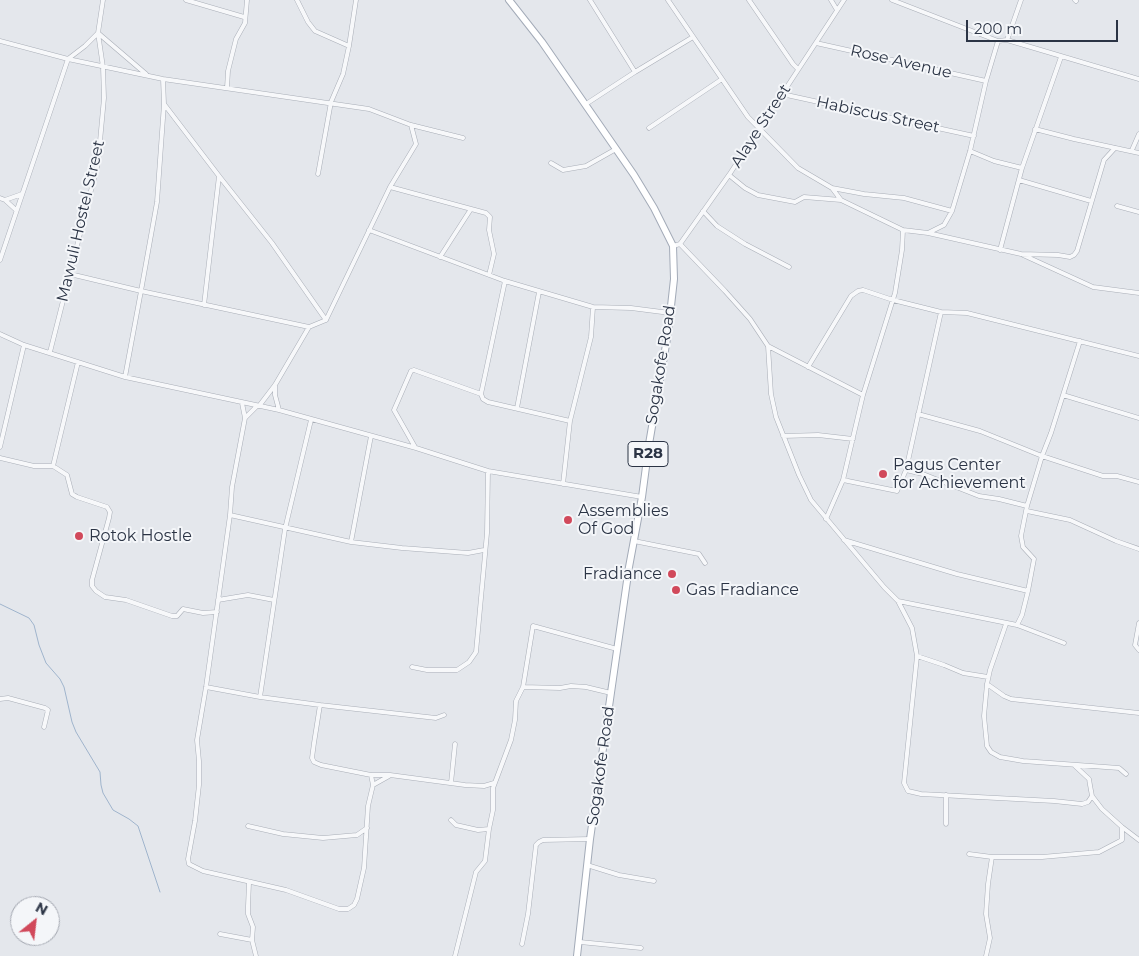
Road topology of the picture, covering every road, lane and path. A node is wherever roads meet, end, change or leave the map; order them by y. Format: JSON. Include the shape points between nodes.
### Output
{"nodes":[{"id":1,"x":103,"y":0,"type":"edge"},
{"id":2,"x":186,"y":0,"type":"edge"},
{"id":3,"x":248,"y":0,"type":"edge"},
{"id":4,"x":297,"y":0,"type":"edge"},
{"id":5,"x":356,"y":0,"type":"edge"},
{"id":6,"x":509,"y":0,"type":"edge"},
{"id":7,"x":590,"y":0,"type":"edge"},
{"id":8,"x":668,"y":0,"type":"edge"},
{"id":9,"x":750,"y":0,"type":"edge"},
{"id":10,"x":831,"y":0,"type":"edge"},
{"id":11,"x":844,"y":0,"type":"edge"},
{"id":12,"x":892,"y":0,"type":"edge"},
{"id":13,"x":1021,"y":0,"type":"edge"},
{"id":14,"x":837,"y":10,"type":"junction"},
{"id":15,"x":244,"y":17,"type":"junction"},
{"id":16,"x":98,"y":33,"type":"junction"},
{"id":17,"x":693,"y":37,"type":"junction"},
{"id":18,"x":1007,"y":40,"type":"junction"},
{"id":19,"x":0,"y":41,"type":"edge"},
{"id":20,"x":998,"y":41,"type":"junction"},
{"id":21,"x":816,"y":42,"type":"junction"},
{"id":22,"x":349,"y":46,"type":"junction"},
{"id":23,"x":1061,"y":57,"type":"junction"},
{"id":24,"x":68,"y":59,"type":"junction"},
{"id":25,"x":103,"y":67,"type":"junction"},
{"id":26,"x":798,"y":69,"type":"junction"},
{"id":27,"x":635,"y":72,"type":"junction"},
{"id":28,"x":147,"y":75,"type":"junction"},
{"id":29,"x":163,"y":79,"type":"junction"},
{"id":30,"x":722,"y":79,"type":"junction"},
{"id":31,"x":1139,"y":80,"type":"edge"},
{"id":32,"x":986,"y":81,"type":"junction"},
{"id":33,"x":226,"y":88,"type":"junction"},
{"id":34,"x":782,"y":94,"type":"junction"},
{"id":35,"x":331,"y":102,"type":"junction"},
{"id":36,"x":164,"y":104,"type":"junction"},
{"id":37,"x":586,"y":104,"type":"junction"},
{"id":38,"x":411,"y":125,"type":"junction"},
{"id":39,"x":649,"y":128,"type":"dead end"},
{"id":40,"x":758,"y":129,"type":"junction"},
{"id":41,"x":1035,"y":129,"type":"junction"},
{"id":42,"x":1139,"y":134,"type":"edge"},
{"id":43,"x":974,"y":136,"type":"junction"},
{"id":44,"x":463,"y":138,"type":"dead end"},
{"id":45,"x":1115,"y":148,"type":"junction"},
{"id":46,"x":616,"y":149,"type":"junction"},
{"id":47,"x":1132,"y":150,"type":"junction"},
{"id":48,"x":970,"y":152,"type":"junction"},
{"id":49,"x":1139,"y":153,"type":"edge"},
{"id":50,"x":551,"y":163,"type":"dead end"},
{"id":51,"x":1022,"y":168,"type":"junction"},
{"id":52,"x":318,"y":174,"type":"dead end"},
{"id":53,"x":729,"y":175,"type":"junction"},
{"id":54,"x":219,"y":176,"type":"junction"},
{"id":55,"x":1019,"y":180,"type":"junction"},
{"id":56,"x":390,"y":187,"type":"junction"},
{"id":57,"x":832,"y":188,"type":"junction"},
{"id":58,"x":22,"y":194,"type":"junction"},
{"id":59,"x":3,"y":199,"type":"edge"},
{"id":60,"x":841,"y":200,"type":"junction"},
{"id":61,"x":1091,"y":201,"type":"junction"},
{"id":62,"x":1117,"y":206,"type":"dead end"},
{"id":63,"x":16,"y":210,"type":"junction"},
{"id":64,"x":472,"y":210,"type":"junction"},
{"id":65,"x":703,"y":211,"type":"junction"},
{"id":66,"x":952,"y":211,"type":"junction"},
{"id":67,"x":1139,"y":212,"type":"edge"},
{"id":68,"x":370,"y":230,"type":"junction"},
{"id":69,"x":903,"y":230,"type":"junction"},
{"id":70,"x":928,"y":233,"type":"junction"},
{"id":71,"x":680,"y":244,"type":"junction"},
{"id":72,"x":673,"y":246,"type":"junction"},
{"id":73,"x":1000,"y":250,"type":"junction"},
{"id":74,"x":1021,"y":254,"type":"junction"},
{"id":75,"x":440,"y":257,"type":"junction"},
{"id":76,"x":0,"y":260,"type":"edge"},
{"id":77,"x":789,"y":267,"type":"dead end"},
{"id":78,"x":70,"y":274,"type":"junction"},
{"id":79,"x":489,"y":275,"type":"junction"},
{"id":80,"x":505,"y":280,"type":"junction"},
{"id":81,"x":141,"y":291,"type":"junction"},
{"id":82,"x":539,"y":292,"type":"junction"},
{"id":83,"x":1139,"y":292,"type":"edge"},
{"id":84,"x":893,"y":300,"type":"junction"},
{"id":85,"x":204,"y":305,"type":"junction"},
{"id":86,"x":593,"y":307,"type":"junction"},
{"id":87,"x":941,"y":312,"type":"junction"},
{"id":88,"x":670,"y":313,"type":"junction"},
{"id":89,"x":326,"y":320,"type":"junction"},
{"id":90,"x":309,"y":327,"type":"junction"},
{"id":91,"x":0,"y":334,"type":"edge"},
{"id":92,"x":1080,"y":341,"type":"junction"},
{"id":93,"x":24,"y":345,"type":"junction"},
{"id":94,"x":768,"y":346,"type":"junction"},
{"id":95,"x":50,"y":352,"type":"junction"},
{"id":96,"x":1139,"y":356,"type":"edge"},
{"id":97,"x":78,"y":362,"type":"junction"},
{"id":98,"x":808,"y":367,"type":"junction"},
{"id":99,"x":125,"y":377,"type":"junction"},
{"id":100,"x":275,"y":385,"type":"junction"},
{"id":101,"x":481,"y":394,"type":"junction"},
{"id":102,"x":863,"y":395,"type":"junction"},
{"id":103,"x":1063,"y":395,"type":"junction"},
{"id":104,"x":242,"y":402,"type":"junction"},
{"id":105,"x":258,"y":406,"type":"junction"},
{"id":106,"x":517,"y":408,"type":"junction"},
{"id":107,"x":279,"y":410,"type":"junction"},
{"id":108,"x":918,"y":414,"type":"junction"},
{"id":109,"x":245,"y":418,"type":"junction"},
{"id":110,"x":1139,"y":418,"type":"edge"},
{"id":111,"x":311,"y":420,"type":"junction"},
{"id":112,"x":570,"y":421,"type":"junction"},
{"id":113,"x":371,"y":436,"type":"junction"},
{"id":114,"x":783,"y":436,"type":"junction"},
{"id":115,"x":853,"y":439,"type":"junction"},
{"id":116,"x":0,"y":447,"type":"edge"},
{"id":117,"x":416,"y":448,"type":"junction"},
{"id":118,"x":1042,"y":456,"type":"junction"},
{"id":119,"x":0,"y":458,"type":"edge"},
{"id":120,"x":53,"y":466,"type":"junction"},
{"id":121,"x":906,"y":470,"type":"junction"},
{"id":122,"x":488,"y":471,"type":"junction"},
{"id":123,"x":843,"y":480,"type":"junction"},
{"id":124,"x":1139,"y":482,"type":"edge"},
{"id":125,"x":563,"y":484,"type":"junction"},
{"id":126,"x":642,"y":497,"type":"junction"},
{"id":127,"x":1027,"y":508,"type":"junction"},
{"id":128,"x":230,"y":515,"type":"junction"},
{"id":129,"x":826,"y":519,"type":"junction"},
{"id":130,"x":285,"y":528,"type":"junction"},
{"id":131,"x":844,"y":540,"type":"junction"},
{"id":132,"x":634,"y":541,"type":"junction"},
{"id":133,"x":351,"y":542,"type":"junction"},
{"id":134,"x":1139,"y":549,"type":"edge"},
{"id":135,"x":484,"y":550,"type":"junction"},
{"id":136,"x":706,"y":563,"type":"dead end"},
{"id":137,"x":1028,"y":591,"type":"junction"},
{"id":138,"x":218,"y":600,"type":"junction"},
{"id":139,"x":274,"y":600,"type":"junction"},
{"id":140,"x":898,"y":601,"type":"junction"},
{"id":141,"x":217,"y":612,"type":"junction"},
{"id":142,"x":1139,"y":623,"type":"edge"},
{"id":143,"x":1006,"y":624,"type":"junction"},
{"id":144,"x":1017,"y":625,"type":"junction"},
{"id":145,"x":1064,"y":643,"type":"dead end"},
{"id":146,"x":618,"y":650,"type":"junction"},
{"id":147,"x":1139,"y":650,"type":"edge"},
{"id":148,"x":916,"y":656,"type":"junction"},
{"id":149,"x":412,"y":667,"type":"dead end"},
{"id":150,"x":988,"y":677,"type":"junction"},
{"id":151,"x":987,"y":684,"type":"junction"},
{"id":152,"x":206,"y":687,"type":"junction"},
{"id":153,"x":523,"y":687,"type":"junction"},
{"id":154,"x":611,"y":693,"type":"junction"},
{"id":155,"x":260,"y":698,"type":"junction"},
{"id":156,"x":0,"y":699,"type":"edge"},
{"id":157,"x":320,"y":706,"type":"junction"},
{"id":158,"x":1139,"y":712,"type":"edge"},
{"id":159,"x":444,"y":715,"type":"dead end"},
{"id":160,"x":44,"y":727,"type":"dead end"},
{"id":161,"x":455,"y":744,"type":"dead end"},
{"id":162,"x":1074,"y":766,"type":"junction"},
{"id":163,"x":371,"y":774,"type":"junction"},
{"id":164,"x":1126,"y":774,"type":"dead end"},
{"id":165,"x":390,"y":775,"type":"junction"},
{"id":166,"x":451,"y":783,"type":"junction"},
{"id":167,"x":494,"y":783,"type":"junction"},
{"id":168,"x":374,"y":785,"type":"junction"},
{"id":169,"x":946,"y":795,"type":"junction"},
{"id":170,"x":1092,"y":796,"type":"junction"},
{"id":171,"x":451,"y":820,"type":"dead end"},
{"id":172,"x":946,"y":824,"type":"dead end"},
{"id":173,"x":248,"y":826,"type":"dead end"},
{"id":174,"x":1122,"y":827,"type":"junction"},
{"id":175,"x":367,"y":828,"type":"junction"},
{"id":176,"x":489,"y":829,"type":"junction"},
{"id":177,"x":590,"y":840,"type":"junction"},
{"id":178,"x":1139,"y":840,"type":"edge"},
{"id":179,"x":969,"y":854,"type":"dead end"},
{"id":180,"x":992,"y":857,"type":"junction"},
{"id":181,"x":587,"y":865,"type":"junction"},
{"id":182,"x":654,"y":881,"type":"dead end"},
{"id":183,"x":249,"y":883,"type":"junction"},
{"id":184,"x":220,"y":934,"type":"dead end"},
{"id":185,"x":252,"y":940,"type":"junction"},
{"id":186,"x":580,"y":942,"type":"junction"},
{"id":187,"x":522,"y":944,"type":"dead end"},
{"id":188,"x":641,"y":948,"type":"dead end"},
{"id":189,"x":256,"y":956,"type":"edge"},
{"id":190,"x":455,"y":956,"type":"edge"},
{"id":191,"x":577,"y":956,"type":"edge"},
{"id":192,"x":986,"y":956,"type":"edge"}],
"edges":[{"from":1,"to":16,"type":"street","name":"Mawuli Hostel Street"},
{"from":2,"to":15,"type":"street"},
{"from":3,"to":15,"type":"street"},
{"from":4,"to":22,"type":"street","via":[[315,31]]},
{"from":5,"to":22,"type":"street"},
{"from":6,"to":37,"type":"main road","name":"Sogakofe Road","number":"R28"},
{"from":7,"to":27,"type":"street"},
{"from":8,"to":17,"type":"street"},
{"from":9,"to":26,"type":"street"},
{"from":10,"to":14,"type":"street"},
{"from":11,"to":14,"type":"street","name":"Alaye Street"},
{"from":12,"to":20,"type":"street"},
{"from":13,"to":18,"type":"street"},
{"from":14,"to":21,"type":"street","name":"Alaye Street"},
{"from":15,"to":33,"type":"street"},
{"from":16,"to":24,"type":"street"},
{"from":16,"to":25,"type":"street","name":"Mawuli Hostel Street"},
{"from":16,"to":28,"type":"street"},
{"from":17,"to":27,"type":"street"},
{"from":17,"to":30,"type":"street"},
{"from":18,"to":20,"type":"street"},
{"from":18,"to":23,"type":"street"},
{"from":19,"to":24,"type":"street"},
{"from":20,"to":32,"type":"street"},
{"from":21,"to":26,"type":"street","name":"Alaye Street"},
{"from":21,"to":32,"type":"street","name":"Rose Avenue"},
{"from":22,"to":35,"type":"street","via":[[343,74]]},
{"from":23,"to":31,"type":"street"},
{"from":23,"to":41,"type":"street"},
{"from":24,"to":25,"type":"street"},
{"from":24,"to":58,"type":"street"},
{"from":25,"to":28,"type":"street"},
{"from":25,"to":78,"type":"street","name":"Mawuli Hostel Street","via":[[104,98],[98,163]]},
{"from":26,"to":34,"type":"street","name":"Alaye Street"},
{"from":27,"to":37,"type":"street"},
{"from":28,"to":29,"type":"street"},
{"from":29,"to":33,"type":"street"},
{"from":29,"to":36,"type":"street"},
{"from":30,"to":39,"type":"street"},
{"from":30,"to":40,"type":"street"},
{"from":32,"to":43,"type":"street"},
{"from":33,"to":35,"type":"street"},
{"from":34,"to":40,"type":"street","name":"Alaye Street"},
{"from":34,"to":43,"type":"street","name":"Habiscus Street"},
{"from":35,"to":38,"type":"street","via":[[369,109]]},
{"from":35,"to":52,"type":"street"},
{"from":36,"to":54,"type":"street"},
{"from":36,"to":81,"type":"street","via":[[157,202]]},
{"from":37,"to":46,"type":"main road","name":"Sogakofe Road","number":"R28"},
{"from":38,"to":44,"type":"street"},
{"from":38,"to":56,"type":"street","via":[[416,144]]},
{"from":40,"to":53,"type":"street","name":"Alaye Street"},
{"from":40,"to":57,"type":"street","via":[[798,168]]},
{"from":41,"to":45,"type":"street"},
{"from":41,"to":51,"type":"street"},
{"from":42,"to":47,"type":"street"},
{"from":43,"to":48,"type":"street"},
{"from":45,"to":47,"type":"street"},
{"from":45,"to":61,"type":"street","via":[[1104,160]]},
{"from":46,"to":50,"type":"street","via":[[586,166],[563,170]]},
{"from":46,"to":72,"type":"main road","name":"Sogakofe Road","number":"R28","via":[[654,208]]},
{"from":47,"to":49,"type":"street"},
{"from":48,"to":51,"type":"street"},
{"from":48,"to":66,"type":"street"},
{"from":51,"to":55,"type":"street"},
{"from":53,"to":60,"type":"street","via":[[758,195],[795,202],[804,196]]},
{"from":53,"to":65,"type":"street","name":"Alaye Street"},
{"from":54,"to":85,"type":"street"},
{"from":54,"to":89,"type":"street","via":[[272,243]]},
{"from":55,"to":61,"type":"street"},
{"from":55,"to":73,"type":"street"},
{"from":56,"to":64,"type":"street"},
{"from":56,"to":68,"type":"street"},
{"from":57,"to":60,"type":"street"},
{"from":57,"to":66,"type":"street","via":[[904,198]]},
{"from":58,"to":59,"type":"street"},
{"from":58,"to":63,"type":"street"},
{"from":59,"to":63,"type":"street"},
{"from":60,"to":69,"type":"street"},
{"from":61,"to":74,"type":"street","via":[[1074,255]]},
{"from":62,"to":67,"type":"street"},
{"from":63,"to":76,"type":"street"},
{"from":64,"to":75,"type":"street"},
{"from":64,"to":79,"type":"street","via":[[490,217],[494,254]]},
{"from":65,"to":71,"type":"street","name":"Alaye Street"},
{"from":65,"to":77,"type":"street","via":[[717,226]]},
{"from":66,"to":70,"type":"street","via":[[944,225]]},
{"from":68,"to":75,"type":"street"},
{"from":68,"to":89,"type":"street"},
{"from":69,"to":70,"type":"street"},
{"from":69,"to":84,"type":"street"},
{"from":70,"to":73,"type":"street"},
{"from":71,"to":72,"type":"street"},
{"from":71,"to":94,"type":"street","via":[[726,291]]},
{"from":72,"to":88,"type":"main road","name":"Sogakofe Road","number":"R28"},
{"from":73,"to":74,"type":"street"},
{"from":74,"to":83,"type":"street","via":[[1094,287]]},
{"from":75,"to":79,"type":"street"},
{"from":78,"to":81,"type":"street"},
{"from":78,"to":95,"type":"street","name":"Mawuli Hostel Street"},
{"from":79,"to":80,"type":"street"},
{"from":80,"to":82,"type":"street"},
{"from":80,"to":101,"type":"street"},
{"from":81,"to":85,"type":"street"},
{"from":81,"to":99,"type":"street"},
{"from":82,"to":86,"type":"street"},
{"from":82,"to":106,"type":"street"},
{"from":84,"to":87,"type":"street"},
{"from":84,"to":98,"type":"street","via":[[858,291]]},
{"from":84,"to":102,"type":"street"},
{"from":85,"to":90,"type":"street"},
{"from":86,"to":88,"type":"street"},
{"from":86,"to":112,"type":"street","via":[[591,337]]},
{"from":87,"to":92,"type":"street","via":[[967,313]]},
{"from":87,"to":108,"type":"street"},
{"from":88,"to":126,"type":"main road","name":"Sogakofe Road","number":"R28"},
{"from":89,"to":90,"type":"street"},
{"from":90,"to":100,"type":"street"},
{"from":91,"to":93,"type":"street"},
{"from":92,"to":96,"type":"street"},
{"from":92,"to":103,"type":"street"},
{"from":93,"to":95,"type":"street"},
{"from":93,"to":116,"type":"street"},
{"from":94,"to":98,"type":"street"},
{"from":94,"to":114,"type":"street","via":[[772,394]]},
{"from":95,"to":97,"type":"street"},
{"from":97,"to":99,"type":"street"},
{"from":97,"to":120,"type":"street"},
{"from":98,"to":102,"type":"street"},
{"from":99,"to":104,"type":"street"},
{"from":100,"to":105,"type":"street"},
{"from":100,"to":107,"type":"street"},
{"from":101,"to":106,"type":"street","via":[[488,402]]},
{"from":101,"to":117,"type":"street","via":[[411,371],[394,410]]},
{"from":102,"to":115,"type":"street"},
{"from":103,"to":110,"type":"street"},
{"from":103,"to":118,"type":"street"},
{"from":104,"to":105,"type":"street"},
{"from":104,"to":109,"type":"street"},
{"from":105,"to":107,"type":"street"},
{"from":105,"to":109,"type":"street"},
{"from":106,"to":112,"type":"street"},
{"from":107,"to":111,"type":"street"},
{"from":108,"to":118,"type":"street","via":[[980,431]]},
{"from":108,"to":121,"type":"street"},
{"from":109,"to":128,"type":"street"},
{"from":111,"to":113,"type":"street"},
{"from":111,"to":130,"type":"street"},
{"from":112,"to":125,"type":"street"},
{"from":113,"to":117,"type":"street"},
{"from":113,"to":133,"type":"street"},
{"from":114,"to":115,"type":"street"},
{"from":114,"to":129,"type":"street","via":[[811,500]]},
{"from":115,"to":123,"type":"street"},
{"from":117,"to":122,"type":"street"},
{"from":118,"to":124,"type":"street","via":[[1103,476]]},
{"from":118,"to":127,"type":"street"},
{"from":119,"to":120,"type":"street","via":[[34,466]]},
{"from":120,"to":141,"type":"street","via":[[67,475],[72,494],[107,507],[110,512],[92,580],[96,591],[105,597],[126,600],[172,616],[177,616],[183,609]]},
{"from":121,"to":123,"type":"street","via":[[897,491]]},
{"from":121,"to":127,"type":"street","via":[[978,496]]},
{"from":122,"to":125,"type":"street"},
{"from":122,"to":135,"type":"street"},
{"from":123,"to":129,"type":"street"},
{"from":125,"to":126,"type":"street"},
{"from":126,"to":132,"type":"main road","name":"Sogakofe Road","number":"R28"},
{"from":127,"to":134,"type":"street","via":[[1070,520]]},
{"from":127,"to":137,"type":"street","via":[[1021,536],[1023,547],[1034,559]]},
{"from":128,"to":130,"type":"street"},
{"from":128,"to":138,"type":"street"},
{"from":129,"to":131,"type":"street"},
{"from":130,"to":133,"type":"street"},
{"from":130,"to":139,"type":"street"},
{"from":131,"to":137,"type":"street","via":[[957,574]]},
{"from":131,"to":140,"type":"street"},
{"from":132,"to":136,"type":"street","via":[[699,554]]},
{"from":132,"to":146,"type":"main road","name":"Sogakofe Road","number":"R28"},
{"from":133,"to":135,"type":"street","via":[[468,553]]},
{"from":135,"to":149,"type":"street","via":[[476,652],[457,670]]},
{"from":137,"to":144,"type":"street"},
{"from":138,"to":139,"type":"street","via":[[248,595]]},
{"from":138,"to":141,"type":"street"},
{"from":139,"to":155,"type":"street"},
{"from":140,"to":143,"type":"street"},
{"from":140,"to":148,"type":"street","via":[[912,628]]},
{"from":141,"to":152,"type":"street"},
{"from":142,"to":147,"type":"street","via":[[1135,645]]},
{"from":143,"to":144,"type":"street"},
{"from":143,"to":150,"type":"street"},
{"from":144,"to":145,"type":"street"},
{"from":146,"to":153,"type":"street","via":[[533,626]]},
{"from":146,"to":154,"type":"main road","name":"Sogakofe Road","number":"R28"},
{"from":148,"to":150,"type":"street","via":[[963,673]]},
{"from":148,"to":169,"type":"street","via":[[904,783],[908,791]]},
{"from":150,"to":151,"type":"street"},
{"from":151,"to":158,"type":"street","via":[[1011,699]]},
{"from":151,"to":162,"type":"street","via":[[984,716],[987,746],[991,752],[1000,757]]},
{"from":152,"to":155,"type":"street"},
{"from":152,"to":183,"type":"street","via":[[197,740],[199,785],[189,864]]},
{"from":153,"to":154,"type":"street","via":[[586,687]]},
{"from":153,"to":167,"type":"street","via":[[516,701],[511,740]]},
{"from":154,"to":177,"type":"main road","name":"Sogakofe Road","number":"R28"},
{"from":155,"to":157,"type":"street"},
{"from":156,"to":160,"type":"street","via":[[8,698],[45,708],[48,710]]},
{"from":157,"to":159,"type":"street","via":[[436,718]]},
{"from":157,"to":163,"type":"street","via":[[314,762]]},
{"from":161,"to":166,"type":"street"},
{"from":162,"to":164,"type":"street","via":[[1119,768]]},
{"from":162,"to":170,"type":"street","via":[[1089,779]]},
{"from":163,"to":165,"type":"street"},
{"from":163,"to":168,"type":"street"},
{"from":165,"to":166,"type":"street"},
{"from":165,"to":168,"type":"street"},
{"from":166,"to":167,"type":"street","via":[[484,786]]},
{"from":167,"to":176,"type":"street"},
{"from":168,"to":175,"type":"street","via":[[368,806]]},
{"from":169,"to":170,"type":"street","via":[[1082,804]]},
{"from":169,"to":172,"type":"street"},
{"from":170,"to":174,"type":"street"},
{"from":171,"to":176,"type":"street","via":[[464,827]]},
{"from":173,"to":175,"type":"street","via":[[323,838],[357,835]]},
{"from":174,"to":178,"type":"street"},
{"from":174,"to":180,"type":"street","via":[[1122,840],[1099,852]]},
{"from":175,"to":183,"type":"street","via":[[358,899],[348,909],[339,909],[286,890]]},
{"from":176,"to":190,"type":"street","via":[[485,861],[476,872]]},
{"from":177,"to":181,"type":"main road","name":"Sogakofe Road","number":"R28"},
{"from":177,"to":187,"type":"street","via":[[543,840],[536,845]]},
{"from":179,"to":180,"type":"street"},
{"from":180,"to":192,"type":"street","via":[[986,914],[990,938]]},
{"from":181,"to":182,"type":"street"},
{"from":181,"to":186,"type":"main road","name":"Sogakofe Road","number":"R28"},
{"from":183,"to":185,"type":"street","via":[[248,914],[254,927]]},
{"from":184,"to":185,"type":"street"},
{"from":185,"to":189,"type":"street"},
{"from":186,"to":188,"type":"street"},
{"from":186,"to":191,"type":"main road","name":"Sogakofe Road","number":"R28"}]}
